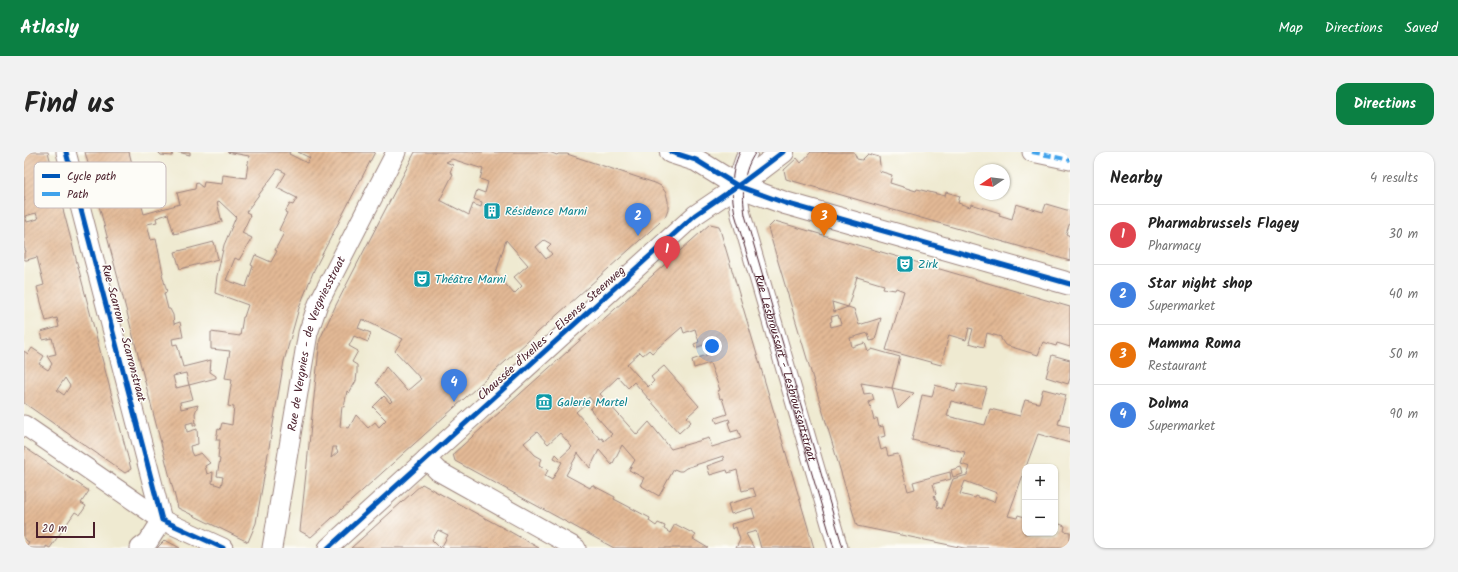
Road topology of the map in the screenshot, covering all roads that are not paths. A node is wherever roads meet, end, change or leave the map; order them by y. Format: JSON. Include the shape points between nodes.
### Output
{"nodes":[{"id":1,"x":66,"y":152,"type":"edge"},
{"id":2,"x":396,"y":152,"type":"edge"},
{"id":3,"x":671,"y":152,"type":"edge"},
{"id":4,"x":748,"y":152,"type":"edge"},
{"id":5,"x":783,"y":152,"type":"edge"},
{"id":6,"x":1032,"y":152,"type":"edge"},
{"id":7,"x":1070,"y":160,"type":"edge"},
{"id":8,"x":69,"y":162,"type":"edge"},
{"id":9,"x":738,"y":186,"type":"junction"},
{"id":10,"x":81,"y":208,"type":"edge"},
{"id":11,"x":1070,"y":284,"type":"edge"},
{"id":12,"x":24,"y":425,"type":"edge"},
{"id":13,"x":426,"y":459,"type":"junction"},
{"id":14,"x":162,"y":520,"type":"junction"},
{"id":15,"x":140,"y":548,"type":"edge"},
{"id":16,"x":223,"y":548,"type":"edge"},
{"id":17,"x":272,"y":548,"type":"edge"},
{"id":18,"x":328,"y":548,"type":"edge"},
{"id":19,"x":576,"y":548,"type":"edge"},
{"id":20,"x":838,"y":548,"type":"edge"}],
"edges":[{"from":1,"to":8,"type":"street","name":"Rue Scarron - Scarronstraat"},
{"from":2,"to":17,"type":"street","name":"Rue de Vergnies - de Vergniesstraat","via":[[318,304],[308,333]]},
{"from":3,"to":9,"type":"main road","via":[[696,160]]},
{"from":4,"to":9,"type":"street","name":"Rue Lesbroussart - Lesbroussartstraat","via":[[740,171]]},
{"from":5,"to":9,"type":"main road"},
{"from":6,"to":7,"type":"street"},
{"from":9,"to":11,"type":"main road","via":[[785,203]]},
{"from":9,"to":13,"type":"street","name":"Chaussée d'Ixelles - Elsense Steenweg","via":[[695,215]]},
{"from":9,"to":20,"type":"street","name":"Rue Lesbroussart - Lesbroussartstraat","via":[[746,235]]},
{"from":10,"to":14,"type":"street","name":"Rue Scarron - Scarronstraat"},
{"from":12,"to":14,"type":"street"},
{"from":13,"to":18,"type":"street","name":"Chaussée d'Ixelles - Elsense Steenweg"},
{"from":13,"to":19,"type":"street","via":[[438,471]]},
{"from":14,"to":15,"type":"street","via":[[148,542]]},
{"from":14,"to":16,"type":"street"}]}
